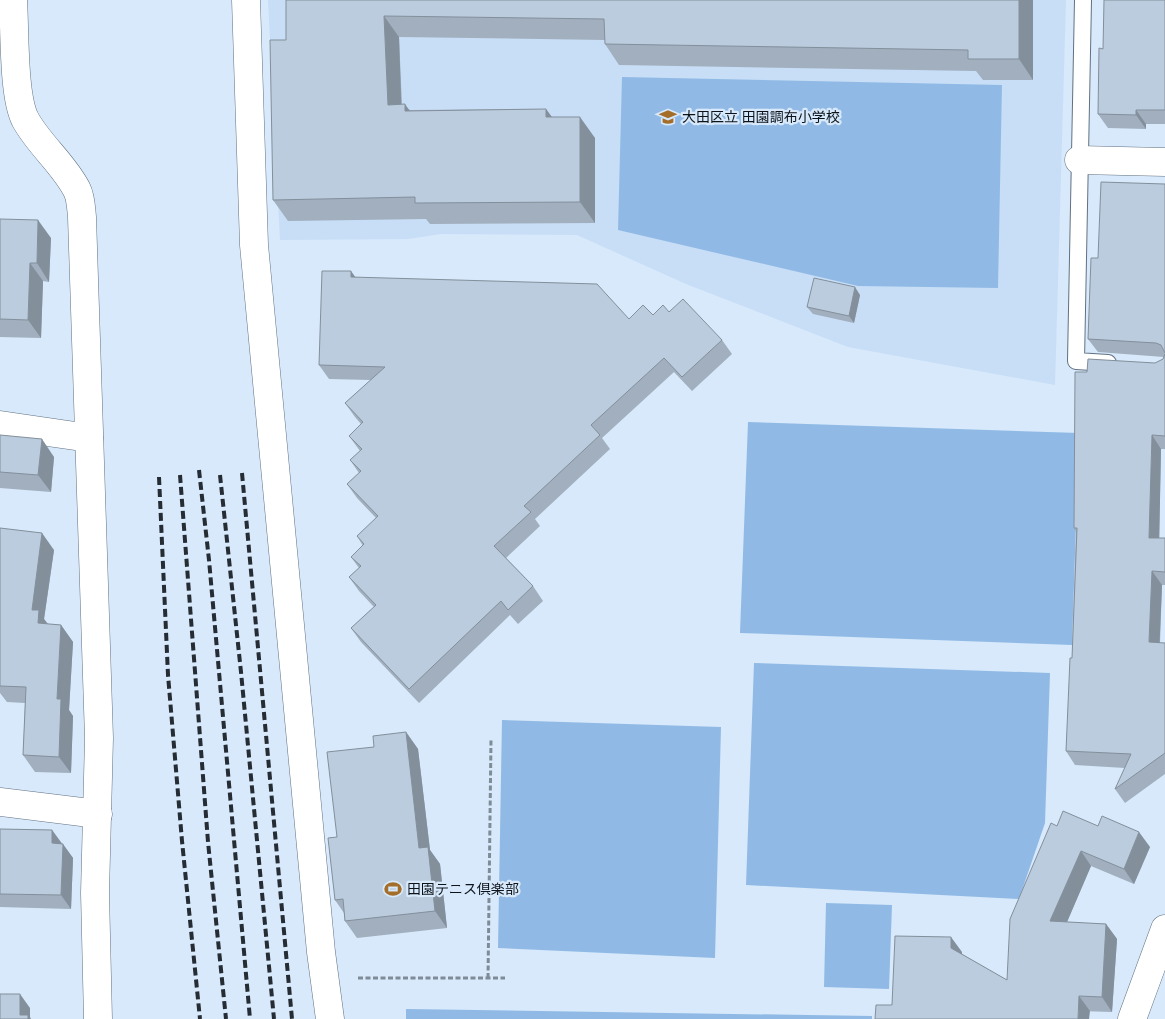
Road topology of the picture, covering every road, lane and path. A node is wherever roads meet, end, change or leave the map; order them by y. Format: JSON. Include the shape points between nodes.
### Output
{"nodes":[{"id":1,"x":13,"y":0,"type":"edge"},
{"id":2,"x":246,"y":0,"type":"edge"},
{"id":3,"x":1084,"y":0,"type":"edge"},
{"id":4,"x":1079,"y":160,"type":"junction"},
{"id":5,"x":1165,"y":162,"type":"edge"},
{"id":6,"x":1126,"y":364,"type":"edge"},
{"id":7,"x":0,"y":424,"type":"edge"},
{"id":8,"x":88,"y":438,"type":"junction"},
{"id":9,"x":491,"y":739,"type":"dead end"},
{"id":10,"x":0,"y":802,"type":"edge"},
{"id":11,"x":98,"y":814,"type":"junction"},
{"id":12,"x":1165,"y":930,"type":"edge"},
{"id":13,"x":324,"y":978,"type":"junction"},
{"id":14,"x":488,"y":978,"type":"junction"},
{"id":15,"x":505,"y":978,"type":"dead end"},
{"id":16,"x":98,"y":1019,"type":"edge"},
{"id":17,"x":330,"y":1019,"type":"edge"},
{"id":18,"x":1132,"y":1019,"type":"edge"}],
"edges":[{"from":1,"to":8,"type":"street","via":[[17,76],[24,117],[78,192],[82,217]]},
{"from":2,"to":13,"type":"street","via":[[254,246]]},
{"from":3,"to":4,"type":"lane"},
{"from":4,"to":5,"type":"street"},
{"from":4,"to":6,"type":"lane","via":[[1076,361]]},
{"from":7,"to":8,"type":"street"},
{"from":8,"to":11,"type":"street","via":[[99,738]]},
{"from":9,"to":14,"type":"path"},
{"from":10,"to":11,"type":"street"},
{"from":11,"to":16,"type":"street","via":[[95,893]]},
{"from":12,"to":18,"type":"street"},
{"from":13,"to":14,"type":"path"},
{"from":13,"to":17,"type":"street"},
{"from":14,"to":15,"type":"path"}]}
